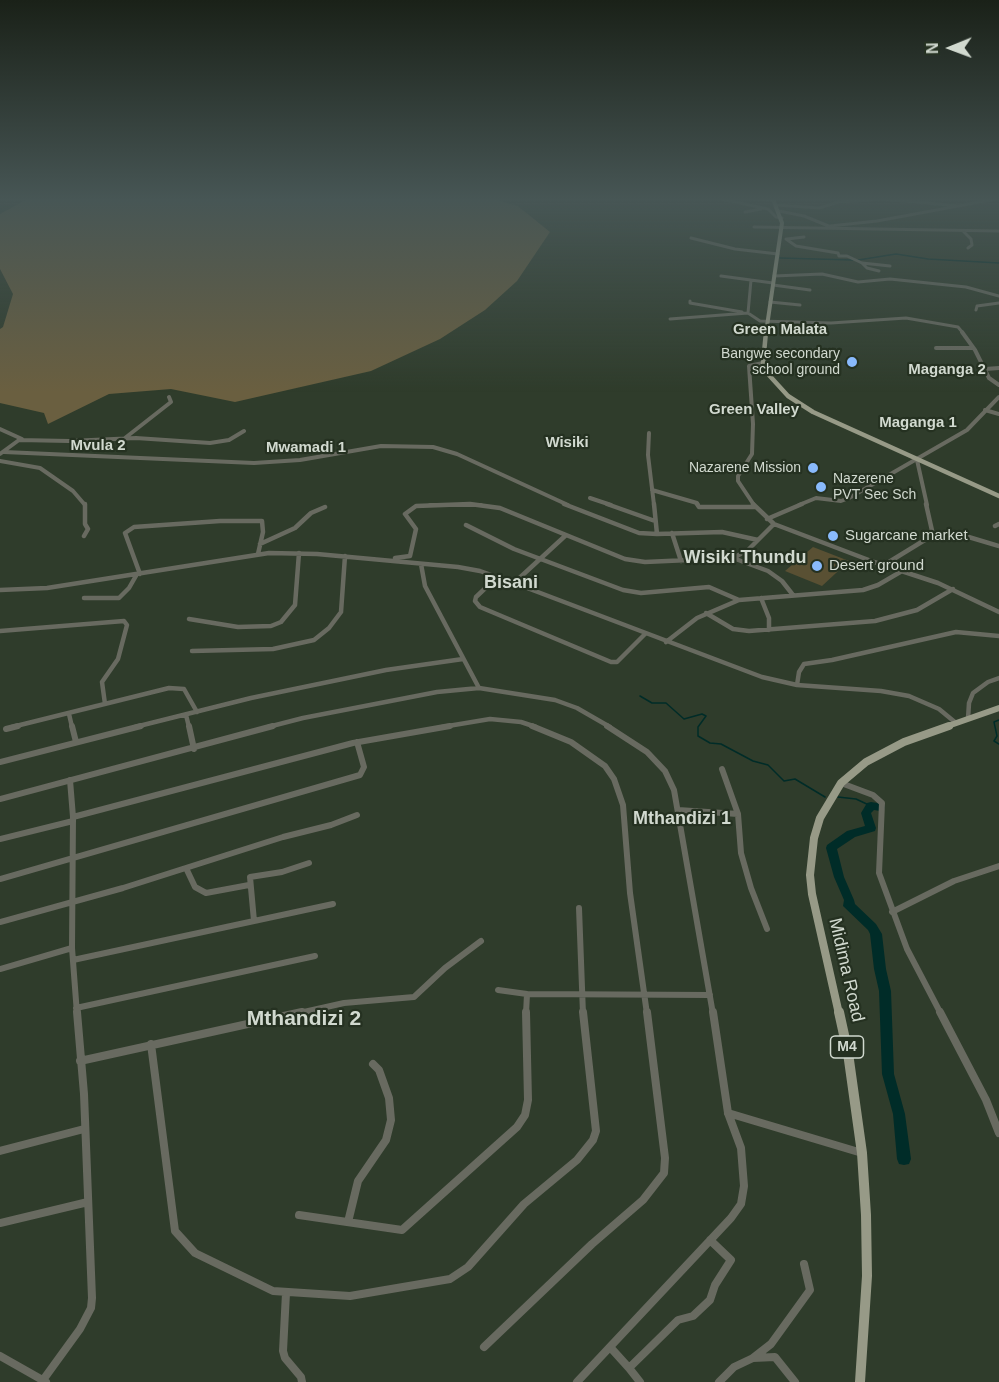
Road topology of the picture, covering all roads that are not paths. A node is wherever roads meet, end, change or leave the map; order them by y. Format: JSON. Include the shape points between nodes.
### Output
{"nodes":[{"id":1,"x":776,"y":263,"type":"edge"},
{"id":2,"x":862,"y":263,"type":"edge"},
{"id":3,"x":867,"y":263,"type":"edge"},
{"id":4,"x":890,"y":266,"type":"dead end"},
{"id":5,"x":879,"y":271,"type":"dead end"},
{"id":6,"x":721,"y":276,"type":"dead end"},
{"id":7,"x":774,"y":276,"type":"junction"},
{"id":8,"x":751,"y":280,"type":"junction"},
{"id":9,"x":773,"y":284,"type":"junction"},
{"id":10,"x":810,"y":290,"type":"dead end"},
{"id":11,"x":999,"y":296,"type":"edge"},
{"id":12,"x":690,"y":301,"type":"dead end"},
{"id":13,"x":770,"y":302,"type":"junction"},
{"id":14,"x":999,"y":303,"type":"edge"},
{"id":15,"x":800,"y":305,"type":"dead end"},
{"id":16,"x":976,"y":310,"type":"dead end"},
{"id":17,"x":747,"y":313,"type":"junction"},
{"id":18,"x":670,"y":319,"type":"dead end"},
{"id":19,"x":767,"y":322,"type":"junction"},
{"id":20,"x":936,"y":348,"type":"dead end"},
{"id":21,"x":972,"y":348,"type":"junction"},
{"id":22,"x":763,"y":363,"type":"junction"},
{"id":23,"x":999,"y":368,"type":"edge"},
{"id":24,"x":985,"y":369,"type":"junction"},
{"id":25,"x":999,"y":385,"type":"edge"},
{"id":26,"x":169,"y":397,"type":"dead end"},
{"id":27,"x":999,"y":397,"type":"edge"},
{"id":28,"x":992,"y":403,"type":"junction"},
{"id":29,"x":999,"y":408,"type":"edge"},
{"id":30,"x":985,"y":410,"type":"junction"},
{"id":31,"x":999,"y":414,"type":"edge"},
{"id":32,"x":0,"y":429,"type":"edge"},
{"id":33,"x":244,"y":431,"type":"dead end"},
{"id":34,"x":649,"y":433,"type":"dead end"},
{"id":35,"x":124,"y":439,"type":"junction"},
{"id":36,"x":24,"y":440,"type":"junction"},
{"id":37,"x":2,"y":451,"type":"edge"},
{"id":38,"x":917,"y":459,"type":"junction"},
{"id":39,"x":0,"y":461,"type":"edge"},
{"id":40,"x":652,"y":490,"type":"junction"},
{"id":41,"x":999,"y":496,"type":"edge"},
{"id":42,"x":590,"y":498,"type":"dead end"},
{"id":43,"x":325,"y":507,"type":"dead end"},
{"id":44,"x":755,"y":507,"type":"junction"},
{"id":45,"x":767,"y":519,"type":"junction"},
{"id":46,"x":655,"y":521,"type":"junction"},
{"id":47,"x":774,"y":524,"type":"junction"},
{"id":48,"x":466,"y":525,"type":"dead end"},
{"id":49,"x":672,"y":533,"type":"junction"},
{"id":50,"x":657,"y":534,"type":"junction"},
{"id":51,"x":933,"y":535,"type":"junction"},
{"id":52,"x":84,"y":536,"type":"dead end"},
{"id":53,"x":565,"y":537,"type":"junction"},
{"id":54,"x":758,"y":540,"type":"junction"},
{"id":55,"x":260,"y":544,"type":"junction"},
{"id":56,"x":999,"y":546,"type":"edge"},
{"id":57,"x":748,"y":550,"type":"junction"},
{"id":58,"x":299,"y":553,"type":"junction"},
{"id":59,"x":258,"y":554,"type":"junction"},
{"id":60,"x":345,"y":556,"type":"junction"},
{"id":61,"x":540,"y":558,"type":"junction"},
{"id":62,"x":733,"y":558,"type":"junction"},
{"id":63,"x":392,"y":561,"type":"junction"},
{"id":64,"x":681,"y":561,"type":"junction"},
{"id":65,"x":422,"y":564,"type":"junction"},
{"id":66,"x":752,"y":564,"type":"junction"},
{"id":67,"x":884,"y":565,"type":"junction"},
{"id":68,"x":902,"y":571,"type":"junction"},
{"id":69,"x":138,"y":574,"type":"junction"},
{"id":70,"x":497,"y":577,"type":"junction"},
{"id":71,"x":514,"y":583,"type":"junction"},
{"id":72,"x":953,"y":589,"type":"junction"},
{"id":73,"x":0,"y":590,"type":"edge"},
{"id":74,"x":793,"y":595,"type":"junction"},
{"id":75,"x":84,"y":598,"type":"dead end"},
{"id":76,"x":761,"y":598,"type":"junction"},
{"id":77,"x":739,"y":600,"type":"junction"},
{"id":78,"x":999,"y":612,"type":"edge"},
{"id":79,"x":706,"y":613,"type":"junction"},
{"id":80,"x":189,"y":619,"type":"dead end"},
{"id":81,"x":769,"y":630,"type":"junction"},
{"id":82,"x":0,"y":631,"type":"edge"},
{"id":83,"x":645,"y":634,"type":"junction"},
{"id":84,"x":999,"y":636,"type":"edge"},
{"id":85,"x":666,"y":642,"type":"junction"},
{"id":86,"x":192,"y":651,"type":"dead end"},
{"id":87,"x":463,"y":659,"type":"junction"},
{"id":88,"x":999,"y":678,"type":"edge"},
{"id":89,"x":797,"y":685,"type":"junction"},
{"id":90,"x":479,"y":688,"type":"junction"},
{"id":91,"x":105,"y":704,"type":"junction"},
{"id":92,"x":999,"y":708,"type":"edge"},
{"id":93,"x":197,"y":712,"type":"junction"},
{"id":94,"x":69,"y":714,"type":"junction"},
{"id":95,"x":186,"y":715,"type":"junction"},
{"id":96,"x":968,"y":719,"type":"junction"},
{"id":97,"x":956,"y":723,"type":"junction"},
{"id":98,"x":6,"y":729,"type":"dead end"},
{"id":99,"x":76,"y":742,"type":"junction"},
{"id":100,"x":357,"y":742,"type":"junction"},
{"id":101,"x":194,"y":749,"type":"junction"},
{"id":102,"x":0,"y":762,"type":"edge"},
{"id":103,"x":722,"y":769,"type":"dead end"},
{"id":104,"x":70,"y":780,"type":"junction"},
{"id":105,"x":841,"y":783,"type":"junction"},
{"id":106,"x":0,"y":798,"type":"edge"},
{"id":107,"x":678,"y":810,"type":"junction"},
{"id":108,"x":738,"y":814,"type":"junction"},
{"id":109,"x":357,"y":815,"type":"dead end"},
{"id":110,"x":73,"y":819,"type":"junction"},
{"id":111,"x":0,"y":839,"type":"edge"},
{"id":112,"x":73,"y":858,"type":"junction"},
{"id":113,"x":309,"y":862,"type":"dead end"},
{"id":114,"x":999,"y":866,"type":"edge"},
{"id":115,"x":186,"y":868,"type":"junction"},
{"id":116,"x":0,"y":879,"type":"edge"},
{"id":117,"x":249,"y":885,"type":"junction"},
{"id":118,"x":72,"y":901,"type":"junction"},
{"id":119,"x":333,"y":903,"type":"dead end"},
{"id":120,"x":579,"y":908,"type":"dead end"},
{"id":121,"x":892,"y":912,"type":"junction"},
{"id":122,"x":254,"y":921,"type":"junction"},
{"id":123,"x":0,"y":922,"type":"edge"},
{"id":124,"x":767,"y":929,"type":"dead end"},
{"id":125,"x":481,"y":941,"type":"dead end"},
{"id":126,"x":72,"y":948,"type":"junction"},
{"id":127,"x":315,"y":956,"type":"dead end"},
{"id":128,"x":73,"y":960,"type":"junction"},
{"id":129,"x":0,"y":969,"type":"edge"},
{"id":130,"x":498,"y":990,"type":"dead end"},
{"id":131,"x":527,"y":994,"type":"junction"},
{"id":132,"x":581,"y":995,"type":"junction"},
{"id":133,"x":710,"y":995,"type":"junction"},
{"id":134,"x":645,"y":996,"type":"junction"},
{"id":135,"x":76,"y":1008,"type":"junction"},
{"id":136,"x":151,"y":1044,"type":"junction"},
{"id":137,"x":80,"y":1061,"type":"junction"},
{"id":138,"x":373,"y":1064,"type":"dead end"},
{"id":139,"x":728,"y":1113,"type":"junction"},
{"id":140,"x":84,"y":1129,"type":"junction"},
{"id":141,"x":999,"y":1133,"type":"edge"},
{"id":142,"x":0,"y":1151,"type":"edge"},
{"id":143,"x":862,"y":1153,"type":"junction"},
{"id":144,"x":88,"y":1202,"type":"junction"},
{"id":145,"x":298,"y":1215,"type":"dead end"},
{"id":146,"x":348,"y":1222,"type":"junction"},
{"id":147,"x":0,"y":1223,"type":"edge"},
{"id":148,"x":710,"y":1240,"type":"junction"},
{"id":149,"x":804,"y":1264,"type":"dead end"},
{"id":150,"x":286,"y":1293,"type":"junction"},
{"id":151,"x":484,"y":1347,"type":"dead end"},
{"id":152,"x":610,"y":1347,"type":"junction"},
{"id":153,"x":0,"y":1356,"type":"edge"},
{"id":154,"x":753,"y":1358,"type":"junction"},
{"id":155,"x":629,"y":1368,"type":"junction"},
{"id":156,"x":44,"y":1381,"type":"edge"},
{"id":157,"x":302,"y":1382,"type":"edge"},
{"id":158,"x":577,"y":1382,"type":"edge"},
{"id":159,"x":640,"y":1382,"type":"edge"},
{"id":160,"x":718,"y":1382,"type":"edge"},
{"id":161,"x":795,"y":1382,"type":"edge"},
{"id":162,"x":860,"y":1382,"type":"edge"}],
"edges":[{"from":1,"to":7,"type":"main road"},
{"from":2,"to":5,"type":"street"},
{"from":3,"to":4,"type":"street"},
{"from":6,"to":8,"type":"street"},
{"from":7,"to":9,"type":"main road"},
{"from":7,"to":11,"type":"street","via":[[822,274],[862,282],[890,279],[966,287]]},
{"from":8,"to":9,"type":"street"},
{"from":8,"to":17,"type":"street"},
{"from":9,"to":10,"type":"street"},
{"from":9,"to":13,"type":"main road"},
{"from":12,"to":17,"type":"street"},
{"from":13,"to":15,"type":"street"},
{"from":13,"to":19,"type":"main road"},
{"from":14,"to":16,"type":"street","via":[[977,306]]},
{"from":17,"to":18,"type":"street"},
{"from":17,"to":19,"type":"street"},
{"from":19,"to":21,"type":"street","via":[[910,318],[958,327]]},
{"from":19,"to":22,"type":"main road"},
{"from":20,"to":21,"type":"street"},
{"from":21,"to":24,"type":"street"},
{"from":22,"to":38,"type":"main road","via":[[775,383],[802,406]]},
{"from":22,"to":44,"type":"street","via":[[749,366],[752,454],[738,476]]},
{"from":23,"to":24,"type":"street"},
{"from":24,"to":25,"type":"street"},
{"from":26,"to":35,"type":"street","via":[[171,402]]},
{"from":27,"to":28,"type":"street"},
{"from":28,"to":29,"type":"street"},
{"from":28,"to":30,"type":"street"},
{"from":30,"to":31,"type":"street"},
{"from":30,"to":38,"type":"street","via":[[967,430]]},
{"from":32,"to":36,"type":"street"},
{"from":33,"to":35,"type":"street","via":[[229,440],[210,443]]},
{"from":34,"to":40,"type":"street"},
{"from":35,"to":36,"type":"street"},
{"from":36,"to":37,"type":"street"},
{"from":37,"to":50,"type":"street","via":[[254,463],[381,447],[433,447],[457,454],[599,519],[639,533]]},
{"from":38,"to":41,"type":"main road"},
{"from":38,"to":45,"type":"street","via":[[845,500],[816,498]]},
{"from":38,"to":51,"type":"street"},
{"from":39,"to":52,"type":"street","via":[[40,468],[74,491],[85,504],[88,529]]},
{"from":40,"to":44,"type":"street","via":[[697,503],[699,507]]},
{"from":40,"to":46,"type":"street"},
{"from":42,"to":46,"type":"street"},
{"from":43,"to":55,"type":"street","via":[[311,513],[295,528]]},
{"from":44,"to":45,"type":"street"},
{"from":45,"to":47,"type":"street"},
{"from":46,"to":50,"type":"street"},
{"from":47,"to":54,"type":"street"},
{"from":47,"to":67,"type":"street"},
{"from":48,"to":61,"type":"street"},
{"from":49,"to":50,"type":"street"},
{"from":49,"to":54,"type":"street","via":[[722,532]]},
{"from":49,"to":64,"type":"street"},
{"from":51,"to":56,"type":"street","via":[[962,535]]},
{"from":51,"to":67,"type":"street"},
{"from":53,"to":61,"type":"street"},
{"from":53,"to":63,"type":"street","via":[[517,514],[489,506],[416,506],[405,514],[416,529],[410,556]]},
{"from":53,"to":64,"type":"street","via":[[631,561]]},
{"from":54,"to":57,"type":"street"},
{"from":55,"to":59,"type":"street"},
{"from":55,"to":69,"type":"street","via":[[262,521],[134,527],[125,534]]},
{"from":57,"to":62,"type":"street"},
{"from":57,"to":66,"type":"street","via":[[747,558]]},
{"from":58,"to":59,"type":"street"},
{"from":58,"to":60,"type":"street"},
{"from":58,"to":80,"type":"street","via":[[295,605],[281,622],[238,627]]},
{"from":59,"to":69,"type":"street"},
{"from":60,"to":63,"type":"street"},
{"from":60,"to":86,"type":"street","via":[[341,612],[314,640],[273,649]]},
{"from":61,"to":71,"type":"street"},
{"from":61,"to":77,"type":"street","via":[[629,591],[709,587]]},
{"from":62,"to":64,"type":"street"},
{"from":62,"to":66,"type":"street"},
{"from":63,"to":65,"type":"street"},
{"from":65,"to":70,"type":"street"},
{"from":65,"to":87,"type":"street","via":[[425,586]]},
{"from":66,"to":74,"type":"street","via":[[775,576]]},
{"from":67,"to":68,"type":"street"},
{"from":68,"to":72,"type":"street"},
{"from":68,"to":74,"type":"street","via":[[863,590]]},
{"from":69,"to":73,"type":"street","via":[[47,588]]},
{"from":69,"to":75,"type":"street","via":[[119,598]]},
{"from":70,"to":71,"type":"street"},
{"from":70,"to":83,"type":"street","via":[[476,597],[477,605],[611,662],[617,662]]},
{"from":71,"to":83,"type":"street"},
{"from":72,"to":78,"type":"street"},
{"from":72,"to":81,"type":"street","via":[[923,608],[883,620]]},
{"from":74,"to":76,"type":"street"},
{"from":76,"to":77,"type":"street"},
{"from":76,"to":81,"type":"street"},
{"from":77,"to":79,"type":"street"},
{"from":79,"to":81,"type":"street","via":[[733,629]]},
{"from":79,"to":85,"type":"street"},
{"from":82,"to":91,"type":"street","via":[[124,621],[127,625],[112,671],[101,684]]},
{"from":83,"to":85,"type":"street"},
{"from":84,"to":89,"type":"street","via":[[956,632],[804,664]]},
{"from":85,"to":89,"type":"street"},
{"from":87,"to":90,"type":"street"},
{"from":87,"to":93,"type":"street","via":[[375,672]]},
{"from":88,"to":96,"type":"street","via":[[974,693]]},
{"from":89,"to":97,"type":"street","via":[[909,696],[939,709]]},
{"from":90,"to":101,"type":"street","via":[[437,692],[303,718]]},
{"from":90,"to":107,"type":"street","via":[[555,700],[577,708],[636,743],[665,771]]},
{"from":91,"to":93,"type":"street","via":[[179,688],[187,692]]},
{"from":91,"to":94,"type":"street"},
{"from":92,"to":96,"type":"main road","name":"Midima Road","number":"M4"},
{"from":93,"to":95,"type":"street"},
{"from":94,"to":98,"type":"street"},
{"from":94,"to":99,"type":"street"},
{"from":95,"to":99,"type":"street"},
{"from":95,"to":101,"type":"street"},
{"from":96,"to":97,"type":"main road","name":"Midima Road","number":"M4"},
{"from":97,"to":105,"type":"main road","name":"Midima Road","number":"M4","via":[[877,755]]},
{"from":99,"to":102,"type":"street"},
{"from":100,"to":110,"type":"street"},
{"from":100,"to":112,"type":"street","via":[[364,767],[360,775]]},
{"from":100,"to":134,"type":"street","via":[[503,719],[562,737],[605,766],[623,805],[630,893]]},
{"from":101,"to":104,"type":"street"},
{"from":103,"to":108,"type":"street"},
{"from":104,"to":106,"type":"street"},
{"from":104,"to":110,"type":"street"},
{"from":105,"to":121,"type":"street","via":[[873,795],[882,803],[879,873]]},
{"from":105,"to":143,"type":"main road","name":"Midima Road","number":"M4","via":[[820,818],[810,875],[848,1053]]},
{"from":107,"to":108,"type":"street"},
{"from":107,"to":133,"type":"street"},
{"from":108,"to":124,"type":"street","via":[[743,859]]},
{"from":109,"to":115,"type":"street"},
{"from":110,"to":111,"type":"street"},
{"from":110,"to":112,"type":"street"},
{"from":112,"to":116,"type":"street"},
{"from":112,"to":118,"type":"street"},
{"from":113,"to":117,"type":"street","via":[[282,872],[250,877]]},
{"from":114,"to":121,"type":"street","via":[[954,881]]},
{"from":115,"to":117,"type":"street","via":[[195,887],[206,893]]},
{"from":115,"to":118,"type":"street"},
{"from":117,"to":122,"type":"street"},
{"from":118,"to":123,"type":"street"},
{"from":118,"to":126,"type":"street"},
{"from":119,"to":122,"type":"street"},
{"from":120,"to":132,"type":"street"},
{"from":121,"to":141,"type":"street"},
{"from":122,"to":128,"type":"street"},
{"from":125,"to":136,"type":"street","via":[[414,997],[344,1003]]},
{"from":126,"to":128,"type":"street"},
{"from":126,"to":129,"type":"street"},
{"from":127,"to":135,"type":"street"},
{"from":128,"to":135,"type":"street"},
{"from":130,"to":131,"type":"street"},
{"from":131,"to":132,"type":"street"},
{"from":131,"to":146,"type":"street","via":[[528,1100],[517,1127],[407,1227],[395,1230]]},
{"from":132,"to":134,"type":"street"},
{"from":132,"to":150,"type":"street","via":[[596,1131],[581,1156],[524,1204],[468,1267],[450,1279],[350,1296]]},
{"from":133,"to":134,"type":"street"},
{"from":133,"to":139,"type":"street"},
{"from":134,"to":151,"type":"street","via":[[664,1173],[643,1200]]},
{"from":135,"to":137,"type":"street"},
{"from":136,"to":137,"type":"street"},
{"from":136,"to":150,"type":"street","via":[[175,1231],[195,1253],[262,1286]]},
{"from":137,"to":140,"type":"street"},
{"from":138,"to":146,"type":"street","via":[[380,1070],[389,1098],[391,1120],[386,1140],[358,1181]]},
{"from":139,"to":143,"type":"street"},
{"from":139,"to":148,"type":"street","via":[[741,1148],[744,1186],[741,1204]]},
{"from":140,"to":142,"type":"street"},
{"from":140,"to":144,"type":"street"},
{"from":143,"to":162,"type":"main road","name":"Midima Road","number":"M4","via":[[867,1276]]},
{"from":144,"to":147,"type":"street"},
{"from":144,"to":156,"type":"street","via":[[91,1308]]},
{"from":145,"to":146,"type":"street"},
{"from":148,"to":152,"type":"street"},
{"from":148,"to":155,"type":"street","via":[[731,1260],[710,1300],[693,1316],[678,1320]]},
{"from":149,"to":154,"type":"street","via":[[810,1290],[771,1344]]},
{"from":150,"to":157,"type":"street","via":[[283,1351]]},
{"from":152,"to":155,"type":"street"},
{"from":152,"to":158,"type":"street"},
{"from":153,"to":156,"type":"street"},
{"from":154,"to":160,"type":"street","via":[[734,1367]]},
{"from":154,"to":161,"type":"street","via":[[775,1357]]},
{"from":155,"to":159,"type":"street"}]}
